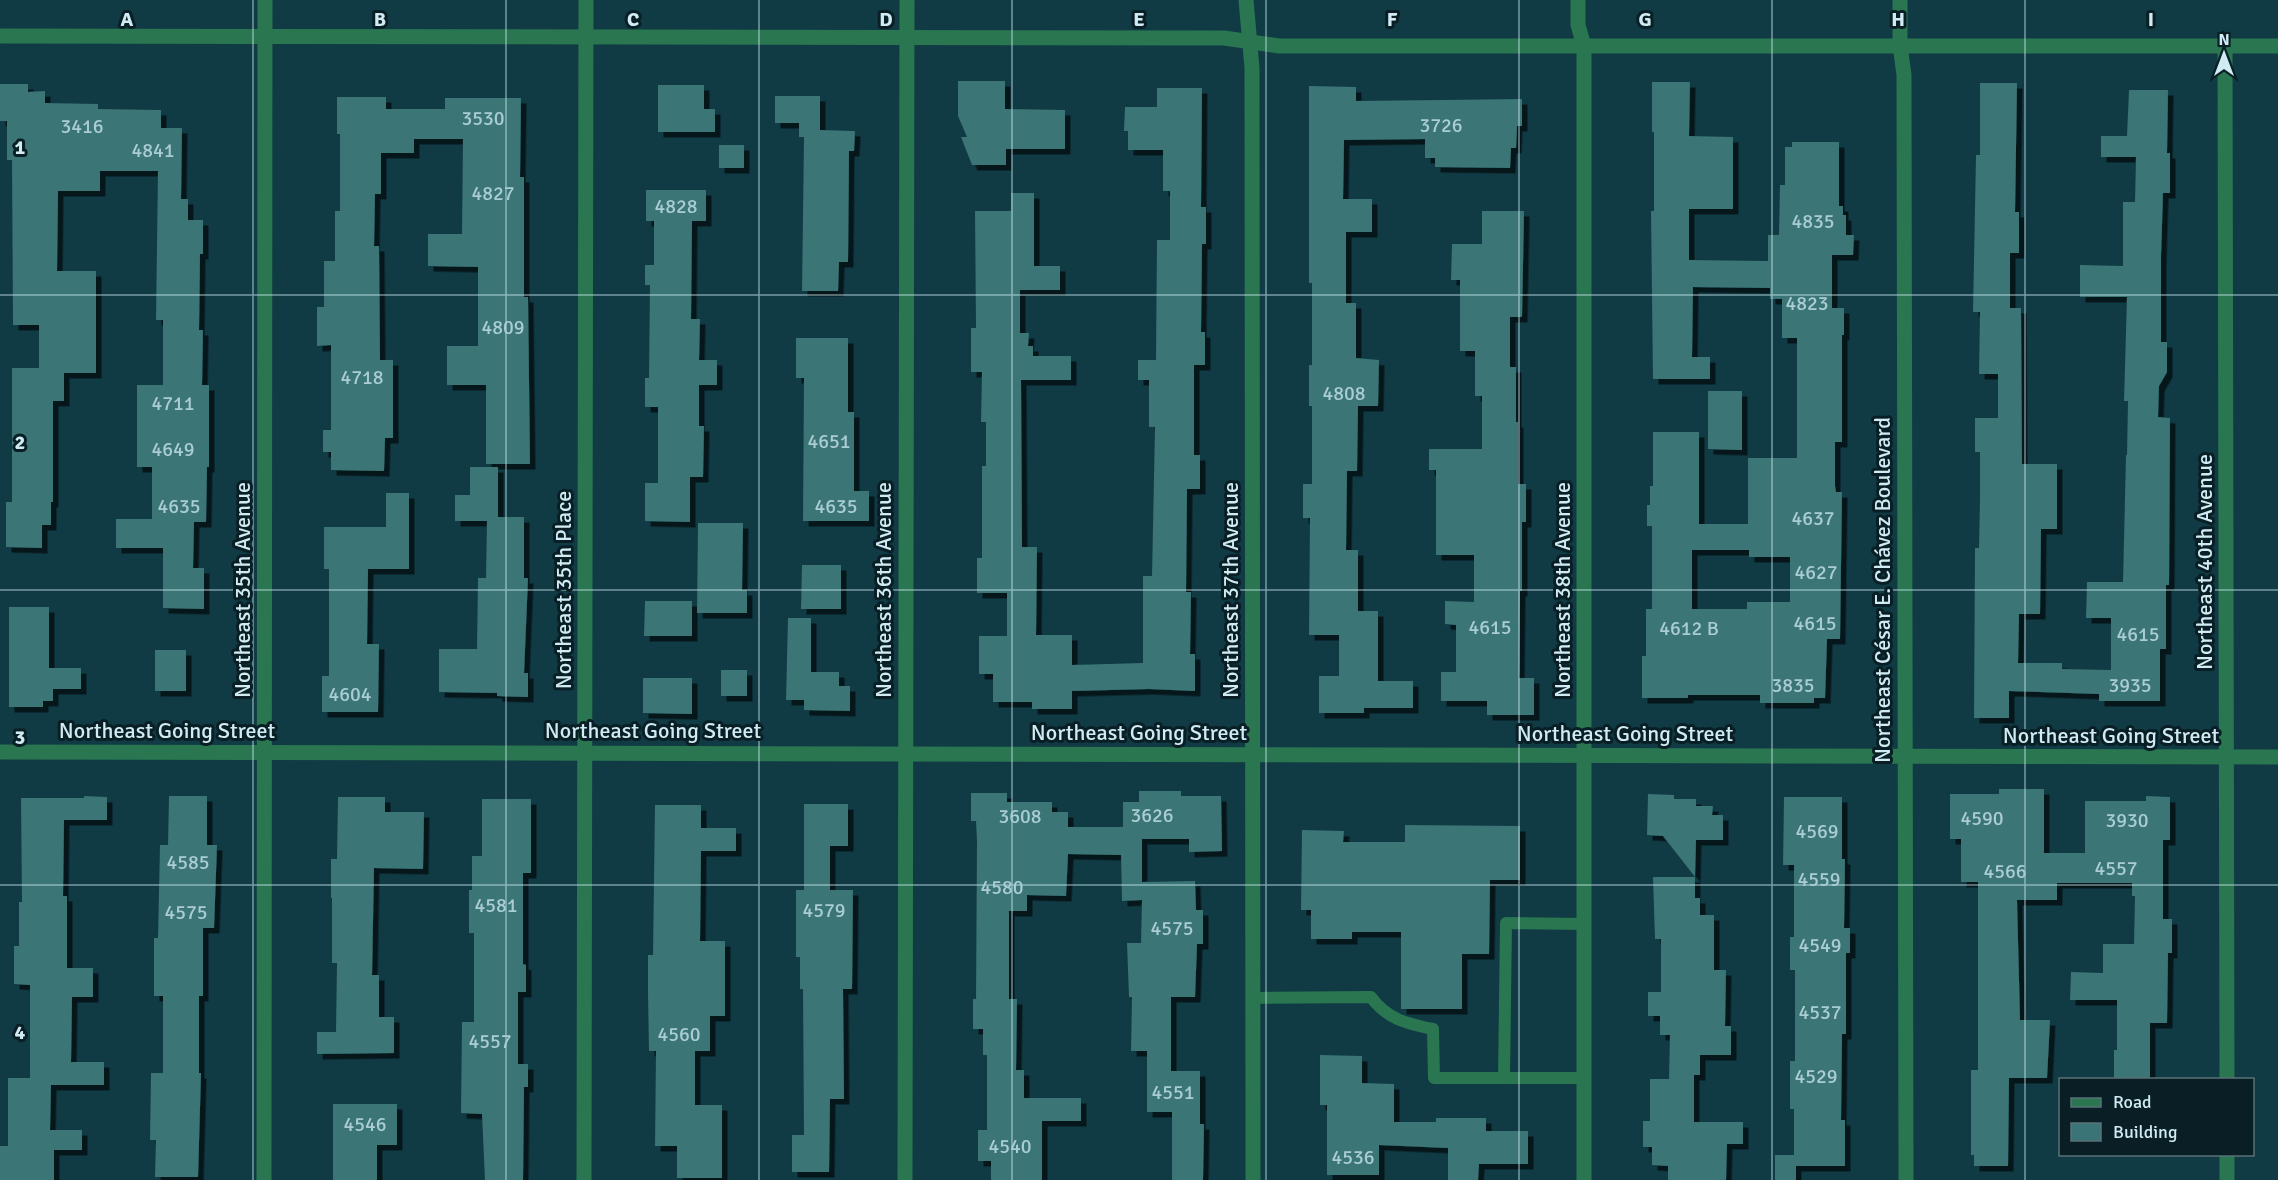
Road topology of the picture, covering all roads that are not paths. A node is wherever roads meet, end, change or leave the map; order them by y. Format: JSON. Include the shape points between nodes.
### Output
{"nodes":[{"id":1,"x":265,"y":0,"type":"edge"},
{"id":2,"x":586,"y":0,"type":"edge"},
{"id":3,"x":907,"y":0,"type":"edge"},
{"id":4,"x":1246,"y":0,"type":"edge"},
{"id":5,"x":1578,"y":0,"type":"edge"},
{"id":6,"x":1900,"y":0,"type":"edge"},
{"id":7,"x":0,"y":36,"type":"edge"},
{"id":8,"x":587,"y":36,"type":"junction"},
{"id":9,"x":265,"y":37,"type":"junction"},
{"id":10,"x":907,"y":37,"type":"junction"},
{"id":11,"x":1249,"y":41,"type":"junction"},
{"id":12,"x":1900,"y":45,"type":"junction"},
{"id":13,"x":2226,"y":45,"type":"junction"},
{"id":14,"x":1584,"y":46,"type":"junction"},
{"id":15,"x":2278,"y":46,"type":"edge"},
{"id":16,"x":0,"y":752,"type":"edge"},
{"id":17,"x":265,"y":752,"type":"junction"},
{"id":18,"x":585,"y":752,"type":"junction"},
{"id":19,"x":905,"y":753,"type":"junction"},
{"id":20,"x":1252,"y":755,"type":"junction"},
{"id":21,"x":1585,"y":756,"type":"junction"},
{"id":22,"x":1905,"y":756,"type":"junction"},
{"id":23,"x":2227,"y":757,"type":"junction"},
{"id":24,"x":2278,"y":758,"type":"edge"},
{"id":25,"x":1585,"y":924,"type":"junction"},
{"id":26,"x":1253,"y":998,"type":"junction"},
{"id":27,"x":1504,"y":1078,"type":"junction"},
{"id":28,"x":1584,"y":1078,"type":"junction"},
{"id":29,"x":2227,"y":1078,"type":"edge"},
{"id":30,"x":2227,"y":1156,"type":"edge"},
{"id":31,"x":264,"y":1180,"type":"edge"},
{"id":32,"x":584,"y":1180,"type":"edge"},
{"id":33,"x":905,"y":1180,"type":"edge"},
{"id":34,"x":1253,"y":1180,"type":"edge"},
{"id":35,"x":1584,"y":1180,"type":"edge"},
{"id":36,"x":1906,"y":1180,"type":"edge"},
{"id":37,"x":2227,"y":1180,"type":"edge"}],
"edges":[{"from":1,"to":9,"type":"street","name":"Northeast 35th Avenue"},
{"from":2,"to":8,"type":"street","name":"Northeast 35th Place"},
{"from":3,"to":10,"type":"street","name":"Northeast 36th Avenue"},
{"from":4,"to":11,"type":"street","name":"Northeast 37th Avenue"},
{"from":5,"to":14,"type":"street","name":"Northeast 38th Avenue","via":[[1578,25]]},
{"from":6,"to":12,"type":"street","name":"Northeast César E. Chávez Boulevard"},
{"from":7,"to":9,"type":"street"},
{"from":8,"to":9,"type":"street"},
{"from":8,"to":10,"type":"street"},
{"from":8,"to":18,"type":"street","name":"Northeast 35th Place"},
{"from":9,"to":17,"type":"street","name":"Northeast 35th Avenue"},
{"from":10,"to":11,"type":"street"},
{"from":10,"to":19,"type":"street","name":"Northeast 36th Avenue"},
{"from":11,"to":14,"type":"street","via":[[1279,46]]},
{"from":11,"to":20,"type":"street","name":"Northeast 37th Avenue"},
{"from":12,"to":13,"type":"street"},
{"from":12,"to":14,"type":"street"},
{"from":12,"to":22,"type":"street","name":"Northeast César E. Chávez Boulevard","via":[[1904,75]]},
{"from":13,"to":15,"type":"street"},
{"from":13,"to":23,"type":"street","name":"Northeast 40th Avenue"},
{"from":14,"to":21,"type":"street","name":"Northeast 38th Avenue"},
{"from":16,"to":17,"type":"street","name":"Northeast Going Street"},
{"from":17,"to":18,"type":"street","name":"Northeast Going Street"},
{"from":17,"to":31,"type":"street","name":"Northeast 35th Avenue"},
{"from":18,"to":19,"type":"street","name":"Northeast Going Street"},
{"from":18,"to":32,"type":"street","name":"Northeast 35th Place"},
{"from":19,"to":20,"type":"street","name":"Northeast Going Street"},
{"from":19,"to":33,"type":"street","name":"Northeast 36th Avenue"},
{"from":20,"to":21,"type":"street","name":"Northeast Going Street"},
{"from":20,"to":26,"type":"street","name":"Northeast 37th Avenue"},
{"from":21,"to":22,"type":"street","name":"Northeast Going Street"},
{"from":21,"to":25,"type":"street","name":"Northeast 38th Avenue"},
{"from":22,"to":23,"type":"street","name":"Northeast Going Street"},
{"from":22,"to":36,"type":"street","name":"Northeast César E. Chávez Boulevard"},
{"from":23,"to":24,"type":"street","name":"Northeast Going Street"},
{"from":23,"to":29,"type":"street","name":"Northeast 40th Avenue"},
{"from":25,"to":27,"type":"lane","via":[[1506,923]]},
{"from":25,"to":28,"type":"street","name":"Northeast 38th Avenue"},
{"from":26,"to":27,"type":"lane","via":[[1371,997],[1392,1018],[1433,1029],[1434,1078]]},
{"from":26,"to":34,"type":"street","name":"Northeast 37th Avenue"},
{"from":27,"to":28,"type":"lane"},
{"from":28,"to":35,"type":"street","name":"Northeast 38th Avenue"},
{"from":30,"to":37,"type":"street"}]}
